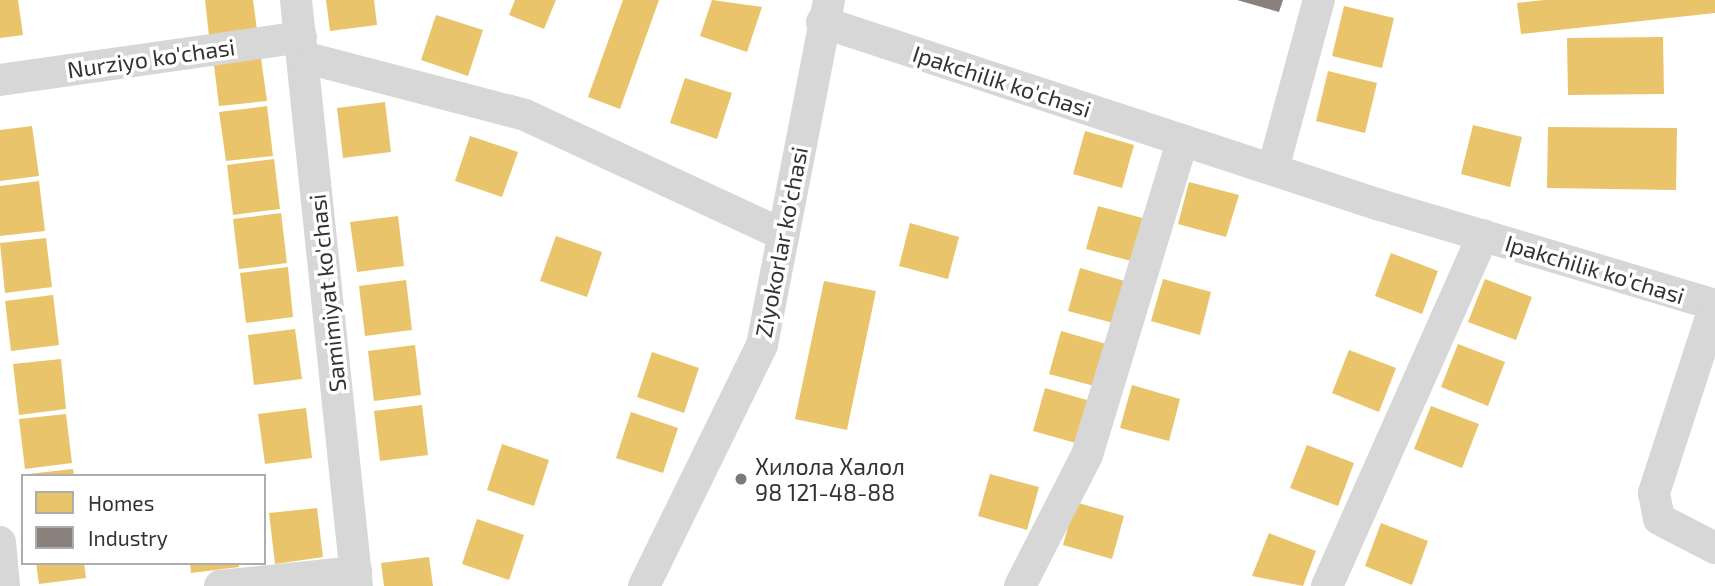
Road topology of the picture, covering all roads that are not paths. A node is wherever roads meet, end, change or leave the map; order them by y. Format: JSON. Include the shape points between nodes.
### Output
{"nodes":[{"id":1,"x":296,"y":0,"type":"edge"},
{"id":2,"x":1319,"y":0,"type":"edge"},
{"id":3,"x":825,"y":11,"type":"edge"},
{"id":4,"x":302,"y":47,"type":"junction"},
{"id":5,"x":0,"y":80,"type":"edge"},
{"id":6,"x":1183,"y":140,"type":"junction"},
{"id":7,"x":1273,"y":169,"type":"junction"},
{"id":8,"x":783,"y":235,"type":"junction"},
{"id":9,"x":1483,"y":235,"type":"junction"},
{"id":10,"x":1715,"y":305,"type":"edge"},
{"id":11,"x":0,"y":542,"type":"edge"},
{"id":12,"x":1715,"y":548,"type":"edge"},
{"id":13,"x":356,"y":579,"type":"edge"},
{"id":14,"x":4,"y":586,"type":"edge"},
{"id":15,"x":220,"y":586,"type":"edge"},
{"id":16,"x":644,"y":586,"type":"edge"},
{"id":17,"x":1020,"y":586,"type":"edge"},
{"id":18,"x":1327,"y":586,"type":"edge"}],
"edges":[{"from":1,"to":4,"type":"street","name":"Samimiyat ko'chasi"},
{"from":2,"to":7,"type":"street"},
{"from":3,"to":6,"type":"street","name":"Ipakchilik ko'chasi"},
{"from":3,"to":8,"type":"street","name":"Ziyokorlar ko'chasi"},
{"from":4,"to":5,"type":"street","name":"Nurziyo ko'chasi"},
{"from":4,"to":8,"type":"street","via":[[525,116]]},
{"from":4,"to":13,"type":"street","name":"Samimiyat ko'chasi"},
{"from":6,"to":7,"type":"street","name":"Ipakchilik ko'chasi"},
{"from":6,"to":17,"type":"street","via":[[1087,455]]},
{"from":7,"to":9,"type":"street","name":"Ipakchilik ko'chasi"},
{"from":8,"to":16,"type":"street","name":"Ziyokorlar ko'chasi","via":[[762,345]]},
{"from":9,"to":10,"type":"street","name":"Ipakchilik ko'chasi"},
{"from":9,"to":18,"type":"street","name":"Ipakchilik ko'chasi"},
{"from":10,"to":12,"type":"street","name":"Ipakchilik ko'chasi","via":[[1654,494],[1659,519]]},
{"from":11,"to":14,"type":"street"},
{"from":13,"to":15,"type":"street"}]}
